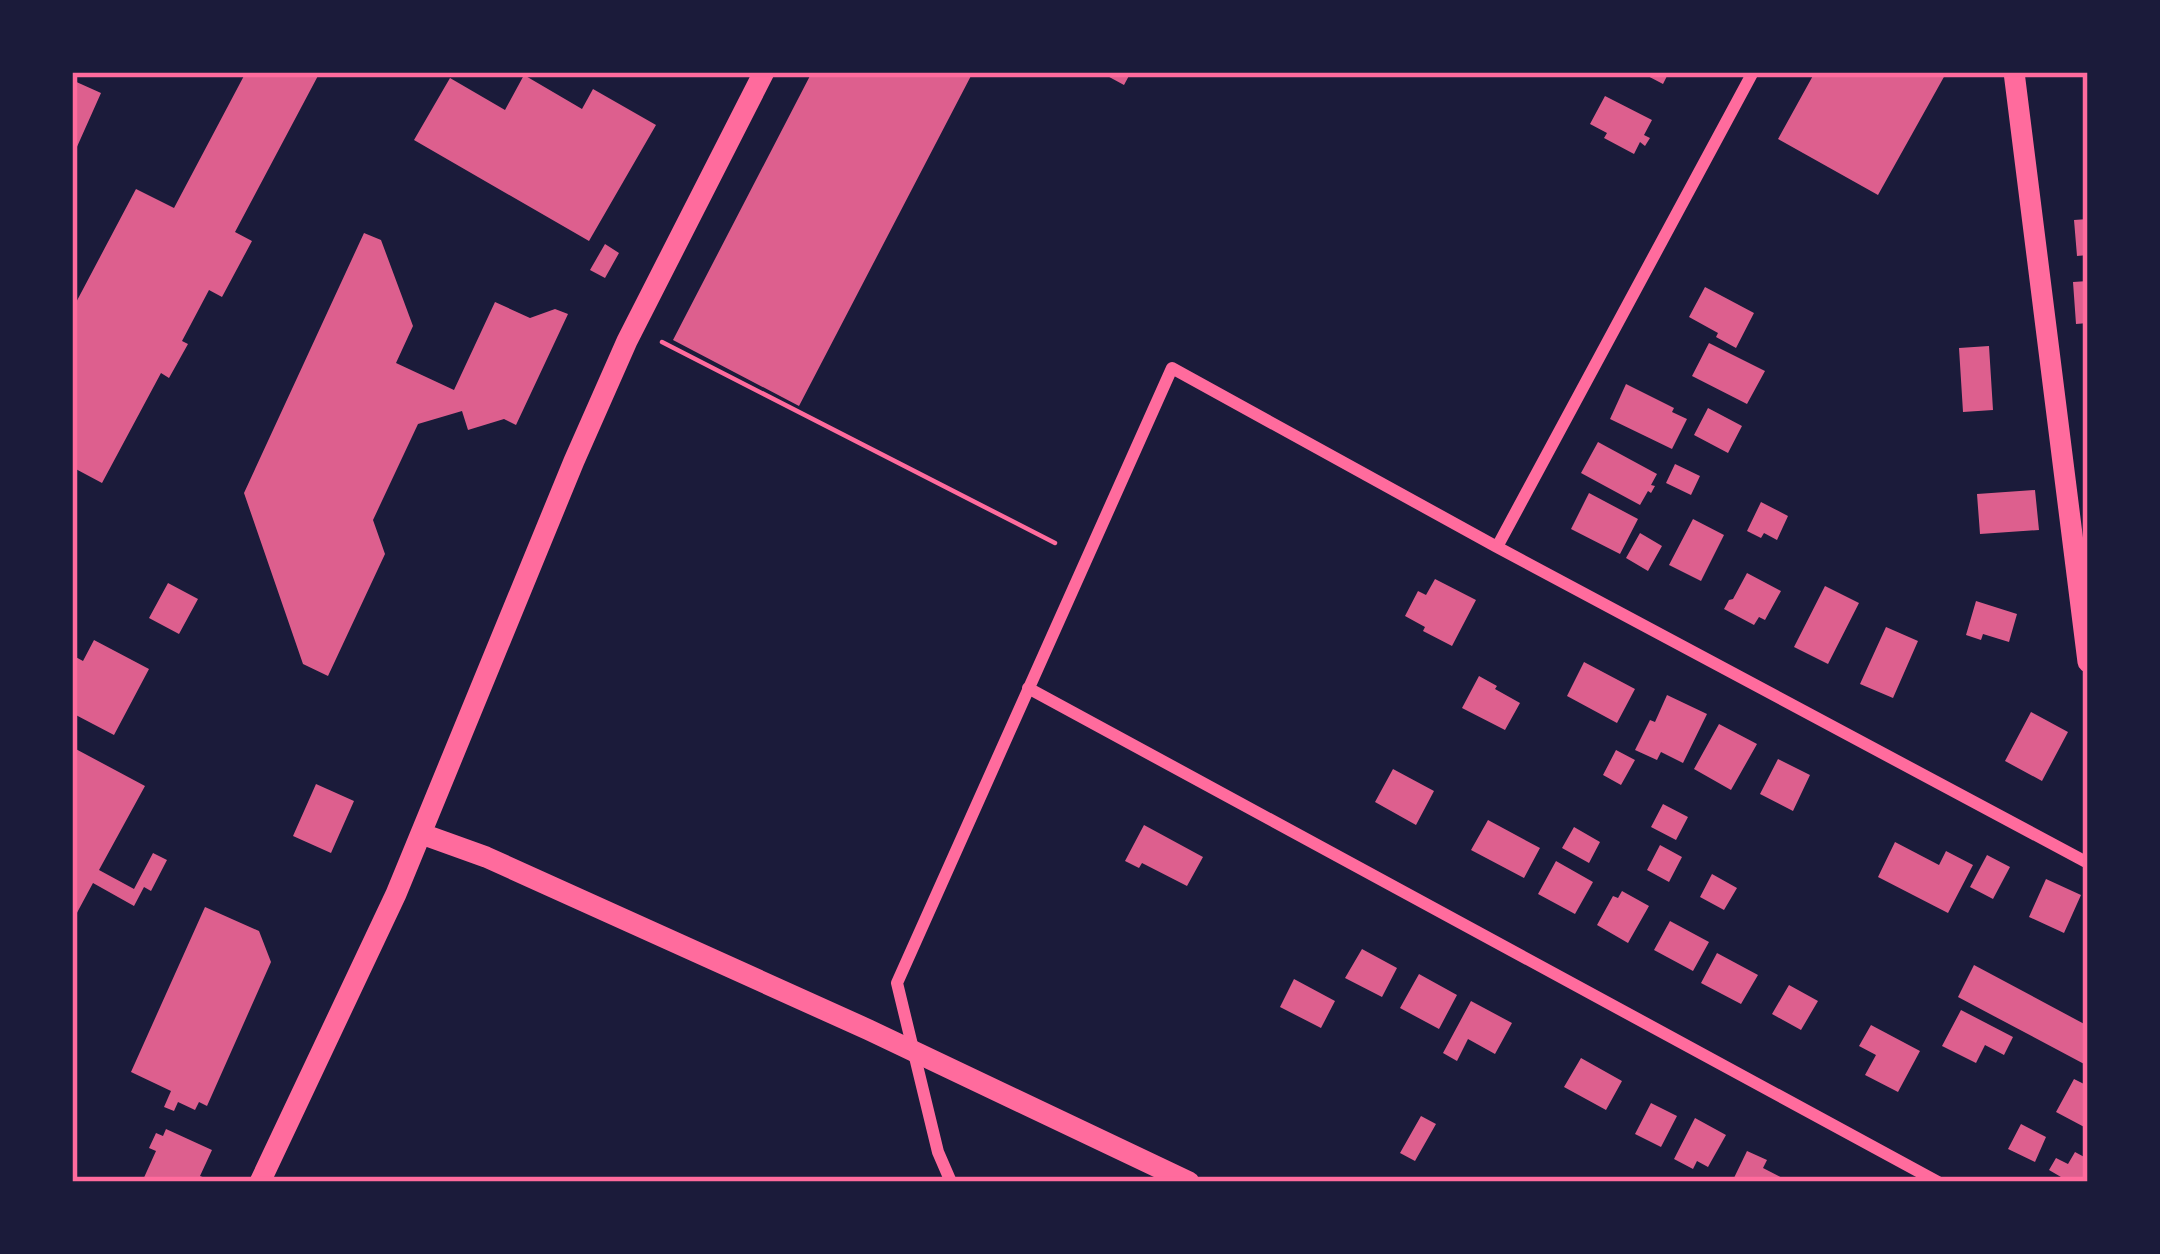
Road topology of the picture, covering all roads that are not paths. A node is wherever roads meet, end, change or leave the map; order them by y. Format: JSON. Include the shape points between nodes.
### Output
{"nodes":[{"id":1,"x":764,"y":72,"type":"edge"},
{"id":2,"x":1753,"y":72,"type":"edge"},
{"id":3,"x":2014,"y":72,"type":"edge"},
{"id":4,"x":1498,"y":547,"type":"junction"},
{"id":5,"x":2088,"y":662,"type":"edge"},
{"id":6,"x":1028,"y":688,"type":"junction"},
{"id":7,"x":422,"y":834,"type":"junction"},
{"id":8,"x":2088,"y":863,"type":"edge"},
{"id":9,"x":914,"y":1051,"type":"junction"},
{"id":10,"x":260,"y":1182,"type":"edge"},
{"id":11,"x":951,"y":1182,"type":"edge"},
{"id":12,"x":1189,"y":1182,"type":"edge"},
{"id":13,"x":1938,"y":1182,"type":"edge"}],
"edges":[{"from":1,"to":7,"type":"main road","via":[[627,341]]},
{"from":2,"to":4,"type":"street"},
{"from":3,"to":5,"type":"main road"},
{"from":4,"to":6,"type":"street","via":[[1172,368]]},
{"from":4,"to":8,"type":"street"},
{"from":6,"to":9,"type":"street","via":[[897,983]]},
{"from":6,"to":13,"type":"street"},
{"from":7,"to":9,"type":"main road"},
{"from":7,"to":10,"type":"main road"},
{"from":9,"to":11,"type":"street"},
{"from":9,"to":12,"type":"main road"}]}
